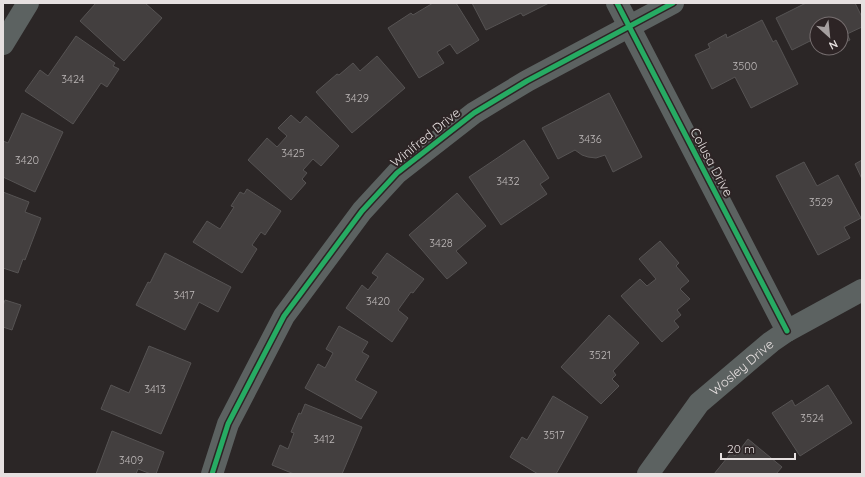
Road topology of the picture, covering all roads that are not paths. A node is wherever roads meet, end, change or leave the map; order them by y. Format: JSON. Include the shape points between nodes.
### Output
{"nodes":[{"id":1,"x":28,"y":3,"type":"edge"},
{"id":2,"x":617,"y":3,"type":"edge"},
{"id":3,"x":673,"y":3,"type":"edge"},
{"id":4,"x":629,"y":26,"type":"junction"},
{"id":5,"x":3,"y":44,"type":"edge"},
{"id":6,"x":862,"y":290,"type":"edge"},
{"id":7,"x":788,"y":331,"type":"junction"},
{"id":8,"x":212,"y":474,"type":"edge"},
{"id":9,"x":648,"y":474,"type":"edge"}],
"edges":[{"from":1,"to":5,"type":"street"},
{"from":2,"to":4,"type":"street","name":"Colusa Drive"},
{"from":3,"to":4,"type":"street","name":"Winifred Drive"},
{"from":4,"to":7,"type":"street","name":"Colusa Drive"},
{"from":4,"to":8,"type":"street","name":"Winifred Drive","via":[[474,112],[397,173],[362,211],[284,316],[228,424]]},
{"from":6,"to":7,"type":"street","name":"Wosley Drive"},
{"from":7,"to":9,"type":"street","name":"Wosley Drive","via":[[771,342],[699,403]]}]}
